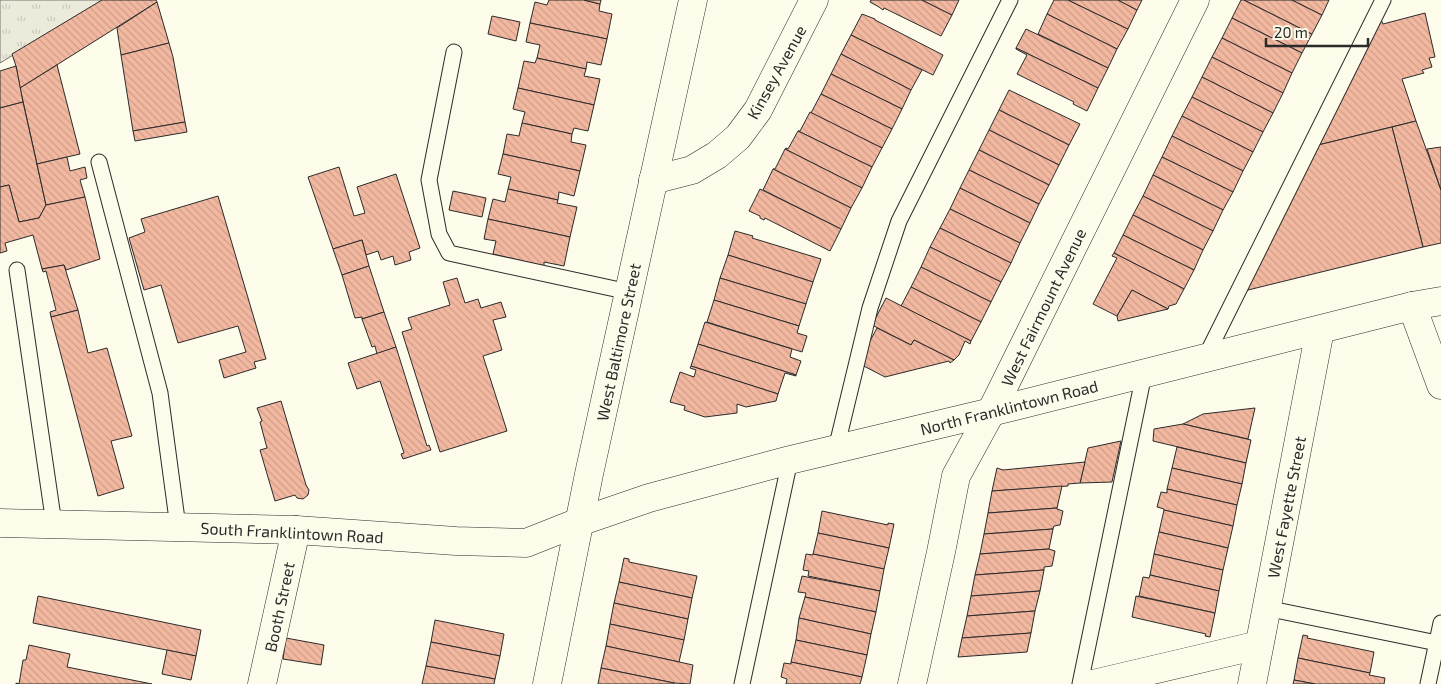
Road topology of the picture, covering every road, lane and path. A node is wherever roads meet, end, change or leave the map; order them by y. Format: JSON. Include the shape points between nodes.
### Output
{"nodes":[{"id":1,"x":693,"y":0,"type":"edge"},
{"id":2,"x":814,"y":0,"type":"edge"},
{"id":3,"x":1010,"y":0,"type":"edge"},
{"id":4,"x":1195,"y":0,"type":"edge"},
{"id":5,"x":1383,"y":0,"type":"edge"},
{"id":6,"x":454,"y":52,"type":"dead end"},
{"id":7,"x":99,"y":162,"type":"dead end"},
{"id":8,"x":653,"y":180,"type":"junction"},
{"id":9,"x":17,"y":270,"type":"dead end"},
{"id":10,"x":629,"y":292,"type":"junction"},
{"id":11,"x":1441,"y":301,"type":"edge"},
{"id":12,"x":1412,"y":306,"type":"junction"},
{"id":13,"x":1320,"y":330,"type":"junction"},
{"id":14,"x":1205,"y":358,"type":"junction"},
{"id":15,"x":1144,"y":374,"type":"junction"},
{"id":16,"x":1441,"y":385,"type":"edge"},
{"id":17,"x":991,"y":412,"type":"junction"},
{"id":18,"x":836,"y":449,"type":"junction"},
{"id":19,"x":790,"y":460,"type":"junction"},
{"id":20,"x":579,"y":522,"type":"junction"},
{"id":21,"x":54,"y":524,"type":"junction"},
{"id":22,"x":0,"y":525,"type":"edge"},
{"id":23,"x":178,"y":527,"type":"junction"},
{"id":24,"x":296,"y":530,"type":"junction"},
{"id":25,"x":1266,"y":608,"type":"junction"},
{"id":26,"x":1441,"y":623,"type":"edge"},
{"id":27,"x":1437,"y":643,"type":"junction"},
{"id":28,"x":1259,"y":645,"type":"junction"},
{"id":29,"x":262,"y":684,"type":"edge"},
{"id":30,"x":547,"y":684,"type":"edge"},
{"id":31,"x":742,"y":684,"type":"edge"},
{"id":32,"x":912,"y":684,"type":"edge"},
{"id":33,"x":1080,"y":684,"type":"edge"},
{"id":34,"x":1093,"y":684,"type":"edge"},
{"id":35,"x":1252,"y":684,"type":"edge"},
{"id":36,"x":1428,"y":684,"type":"edge"}],
"edges":[{"from":1,"to":8,"type":"street","name":"West Baltimore Street"},
{"from":2,"to":8,"type":"street","name":"Kinsey Avenue","via":[[758,110],[738,137],[692,170]]},
{"from":3,"to":18,"type":"lane","via":[[899,221],[870,308]]},
{"from":4,"to":17,"type":"street","name":"West Fairmount Avenue"},
{"from":5,"to":14,"type":"lane"},
{"from":6,"to":10,"type":"lane","via":[[429,180],[440,234],[449,253]]},
{"from":7,"to":23,"type":"lane","via":[[160,393]]},
{"from":8,"to":10,"type":"street","name":"West Baltimore Street"},
{"from":9,"to":21,"type":"lane"},
{"from":10,"to":20,"type":"street","name":"West Baltimore Street"},
{"from":11,"to":12,"type":"street","name":"North Franklintown Road"},
{"from":12,"to":13,"type":"street","name":"North Franklintown Road"},
{"from":12,"to":16,"type":"street"},
{"from":13,"to":14,"type":"street","name":"North Franklintown Road"},
{"from":13,"to":25,"type":"street","name":"West Fayette Street"},
{"from":14,"to":15,"type":"street","name":"North Franklintown Road"},
{"from":15,"to":17,"type":"street","name":"North Franklintown Road"},
{"from":15,"to":33,"type":"lane"},
{"from":17,"to":18,"type":"street","name":"North Franklintown Road"},
{"from":17,"to":32,"type":"street","name":"West Fairmount Avenue","via":[[956,476]]},
{"from":18,"to":19,"type":"street","name":"North Franklintown Road"},
{"from":19,"to":20,"type":"street","name":"North Franklintown Road","via":[[649,498]]},
{"from":19,"to":31,"type":"lane"},
{"from":20,"to":24,"type":"street","name":"South Franklintown Road","via":[[526,543]]},
{"from":20,"to":30,"type":"street","name":"West Baltimore Street"},
{"from":21,"to":22,"type":"street","name":"South Franklintown Road"},
{"from":21,"to":23,"type":"street","name":"South Franklintown Road"},
{"from":23,"to":24,"type":"street","name":"South Franklintown Road"},
{"from":24,"to":29,"type":"street","name":"Booth Street"},
{"from":25,"to":27,"type":"lane"},
{"from":25,"to":28,"type":"street","name":"West Fayette Street"},
{"from":26,"to":27,"type":"lane"},
{"from":27,"to":36,"type":"lane"},
{"from":28,"to":34,"type":"street"},
{"from":28,"to":35,"type":"street","name":"West Fayette Street"}]}
